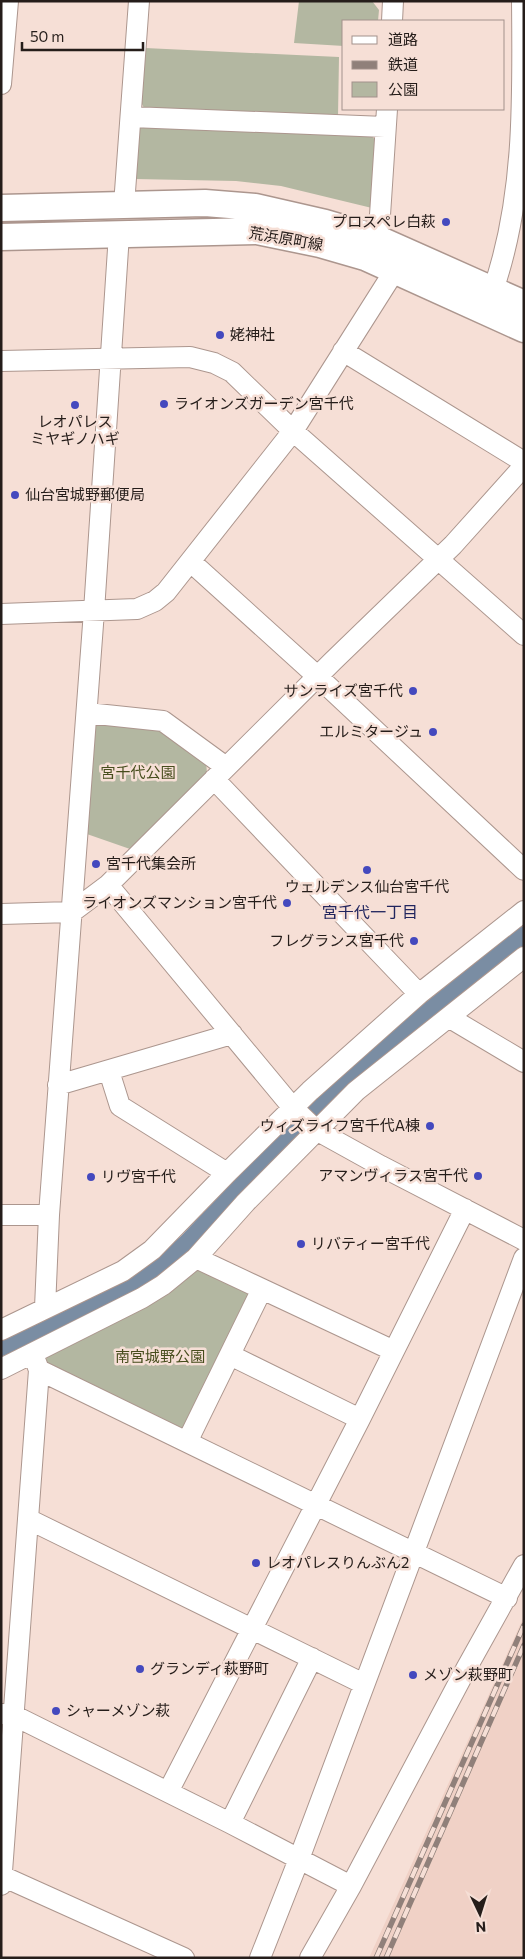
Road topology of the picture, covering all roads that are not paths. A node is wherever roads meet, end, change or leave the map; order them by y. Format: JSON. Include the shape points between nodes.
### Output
{"nodes":[{"id":1,"x":8,"y":1,"type":"edge"},
{"id":2,"x":139,"y":1,"type":"edge"},
{"id":3,"x":393,"y":1,"type":"edge"},
{"id":4,"x":522,"y":1,"type":"edge"},
{"id":5,"x":392,"y":20,"type":"edge"},
{"id":6,"x":1,"y":84,"type":"edge"},
{"id":7,"x":131,"y":116,"type":"junction"},
{"id":8,"x":386,"y":118,"type":"edge"},
{"id":9,"x":524,"y":131,"type":"edge"},
{"id":10,"x":124,"y":205,"type":"junction"},
{"id":11,"x":1,"y":208,"type":"edge"},
{"id":12,"x":119,"y":234,"type":"junction"},
{"id":13,"x":1,"y":237,"type":"edge"},
{"id":14,"x":376,"y":238,"type":"junction"},
{"id":15,"x":395,"y":270,"type":"junction"},
{"id":16,"x":493,"y":290,"type":"junction"},
{"id":17,"x":524,"y":304,"type":"edge"},
{"id":18,"x":524,"y":329,"type":"edge"},
{"id":19,"x":343,"y":351,"type":"junction"},
{"id":20,"x":112,"y":360,"type":"junction"},
{"id":21,"x":1,"y":362,"type":"edge"},
{"id":22,"x":293,"y":431,"type":"junction"},
{"id":23,"x":524,"y":464,"type":"edge"},
{"id":24,"x":437,"y":559,"type":"junction"},
{"id":25,"x":191,"y":562,"type":"junction"},
{"id":26,"x":94,"y":611,"type":"junction"},
{"id":27,"x":1,"y":614,"type":"edge"},
{"id":28,"x":524,"y":634,"type":"edge"},
{"id":29,"x":317,"y":676,"type":"junction"},
{"id":30,"x":86,"y":713,"type":"junction"},
{"id":31,"x":220,"y":773,"type":"junction"},
{"id":32,"x":524,"y":870,"type":"edge"},
{"id":33,"x":108,"y":885,"type":"junction"},
{"id":34,"x":524,"y":910,"type":"edge"},
{"id":35,"x":72,"y":912,"type":"junction"},
{"id":36,"x":1,"y":914,"type":"edge"},
{"id":37,"x":524,"y":957,"type":"edge"},
{"id":38,"x":419,"y":994,"type":"junction"},
{"id":39,"x":450,"y":1018,"type":"junction"},
{"id":40,"x":232,"y":1034,"type":"junction"},
{"id":41,"x":524,"y":1062,"type":"edge"},
{"id":42,"x":109,"y":1070,"type":"junction"},
{"id":43,"x":58,"y":1085,"type":"junction"},
{"id":44,"x":305,"y":1119,"type":"junction"},
{"id":45,"x":227,"y":1173,"type":"junction"},
{"id":46,"x":465,"y":1209,"type":"junction"},
{"id":47,"x":1,"y":1215,"type":"edge"},
{"id":48,"x":49,"y":1215,"type":"junction"},
{"id":49,"x":524,"y":1240,"type":"edge"},
{"id":50,"x":196,"y":1258,"type":"junction"},
{"id":51,"x":524,"y":1258,"type":"edge"},
{"id":52,"x":262,"y":1289,"type":"junction"},
{"id":53,"x":45,"y":1308,"type":"junction"},
{"id":54,"x":1,"y":1330,"type":"edge"},
{"id":55,"x":394,"y":1352,"type":"junction"},
{"id":56,"x":230,"y":1355,"type":"junction"},
{"id":57,"x":36,"y":1362,"type":"junction"},
{"id":58,"x":1,"y":1369,"type":"edge"},
{"id":59,"x":360,"y":1419,"type":"junction"},
{"id":60,"x":187,"y":1442,"type":"junction"},
{"id":61,"x":315,"y":1505,"type":"junction"},
{"id":62,"x":28,"y":1519,"type":"junction"},
{"id":63,"x":414,"y":1552,"type":"junction"},
{"id":64,"x":524,"y":1565,"type":"edge"},
{"id":65,"x":506,"y":1598,"type":"junction"},
{"id":66,"x":252,"y":1629,"type":"junction"},
{"id":67,"x":312,"y":1658,"type":"junction"},
{"id":68,"x":364,"y":1684,"type":"junction"},
{"id":69,"x":7,"y":1714,"type":"edge"},
{"id":70,"x":168,"y":1792,"type":"junction"},
{"id":71,"x":230,"y":1823,"type":"junction"},
{"id":72,"x":299,"y":1859,"type":"junction"},
{"id":73,"x":2,"y":1880,"type":"edge"},
{"id":74,"x":351,"y":1886,"type":"junction"},
{"id":75,"x":184,"y":1958,"type":"edge"},
{"id":76,"x":260,"y":1958,"type":"edge"},
{"id":77,"x":310,"y":1958,"type":"edge"}],
"edges":[{"from":1,"to":6,"type":"street"},
{"from":2,"to":7,"type":"street"},
{"from":3,"to":5,"type":"street"},
{"from":4,"to":9,"type":"street"},
{"from":7,"to":8,"type":"street"},
{"from":7,"to":10,"type":"street"},
{"from":8,"to":14,"type":"street"},
{"from":9,"to":16,"type":"street","via":[[521,170],[506,257]]},
{"from":10,"to":11,"type":"main road","name":"荒浜原町線"},
{"from":10,"to":14,"type":"main road","name":"荒浜原町線","via":[[205,203],[255,207]]},
{"from":12,"to":13,"type":"main road","name":"荒浜原町線"},
{"from":12,"to":15,"type":"main road","name":"荒浜原町線","via":[[257,231],[320,244]]},
{"from":12,"to":20,"type":"street"},
{"from":14,"to":16,"type":"main road","name":"荒浜原町線"},
{"from":15,"to":18,"type":"main road","name":"荒浜原町線"},
{"from":15,"to":19,"type":"street"},
{"from":16,"to":17,"type":"main road","name":"荒浜原町線"},
{"from":19,"to":22,"type":"street"},
{"from":19,"to":23,"type":"street"},
{"from":20,"to":21,"type":"street"},
{"from":20,"to":22,"type":"street","via":[[190,357],[214,363],[232,372]]},
{"from":20,"to":26,"type":"street"},
{"from":22,"to":24,"type":"street"},
{"from":22,"to":25,"type":"street"},
{"from":23,"to":24,"type":"street"},
{"from":24,"to":28,"type":"street"},
{"from":24,"to":29,"type":"street"},
{"from":25,"to":26,"type":"street","via":[[155,601],[138,609]]},
{"from":25,"to":29,"type":"street"},
{"from":26,"to":27,"type":"street"},
{"from":26,"to":30,"type":"street"},
{"from":29,"to":31,"type":"street"},
{"from":29,"to":32,"type":"street"},
{"from":30,"to":31,"type":"street","via":[[163,721]]},
{"from":30,"to":35,"type":"street"},
{"from":31,"to":33,"type":"street"},
{"from":31,"to":38,"type":"street"},
{"from":33,"to":35,"type":"street"},
{"from":33,"to":40,"type":"street"},
{"from":34,"to":38,"type":"street"},
{"from":35,"to":36,"type":"street"},
{"from":35,"to":43,"type":"street"},
{"from":37,"to":39,"type":"street"},
{"from":38,"to":44,"type":"street"},
{"from":39,"to":41,"type":"street"},
{"from":39,"to":44,"type":"street","via":[[356,1091]]},
{"from":40,"to":42,"type":"street"},
{"from":40,"to":44,"type":"street"},
{"from":42,"to":43,"type":"street"},
{"from":42,"to":45,"type":"street","via":[[120,1106]]},
{"from":43,"to":48,"type":"street"},
{"from":44,"to":45,"type":"street"},
{"from":44,"to":46,"type":"street","via":[[381,1166]]},
{"from":44,"to":50,"type":"street","via":[[246,1202]]},
{"from":45,"to":53,"type":"street","via":[[152,1250],[123,1271]]},
{"from":46,"to":49,"type":"street"},
{"from":46,"to":55,"type":"street"},
{"from":47,"to":48,"type":"street"},
{"from":48,"to":53,"type":"street"},
{"from":50,"to":52,"type":"street"},
{"from":50,"to":57,"type":"street","via":[[163,1286]]},
{"from":51,"to":63,"type":"street"},
{"from":52,"to":55,"type":"street"},
{"from":52,"to":56,"type":"street"},
{"from":53,"to":54,"type":"street"},
{"from":55,"to":59,"type":"street"},
{"from":56,"to":59,"type":"street"},
{"from":56,"to":60,"type":"street"},
{"from":57,"to":58,"type":"street"},
{"from":57,"to":60,"type":"street"},
{"from":57,"to":62,"type":"street"},
{"from":59,"to":61,"type":"street"},
{"from":60,"to":61,"type":"street"},
{"from":61,"to":63,"type":"street"},
{"from":61,"to":66,"type":"street"},
{"from":62,"to":66,"type":"street"},
{"from":62,"to":69,"type":"street"},
{"from":63,"to":65,"type":"street"},
{"from":63,"to":68,"type":"street"},
{"from":64,"to":65,"type":"street"},
{"from":65,"to":74,"type":"street"},
{"from":66,"to":67,"type":"street"},
{"from":66,"to":70,"type":"street"},
{"from":67,"to":68,"type":"street"},
{"from":67,"to":71,"type":"street"},
{"from":68,"to":72,"type":"street"},
{"from":69,"to":70,"type":"street"},
{"from":69,"to":73,"type":"street"},
{"from":70,"to":71,"type":"street"},
{"from":71,"to":72,"type":"street"},
{"from":72,"to":74,"type":"street"},
{"from":72,"to":76,"type":"street"},
{"from":73,"to":75,"type":"street"},
{"from":74,"to":77,"type":"street"}]}
